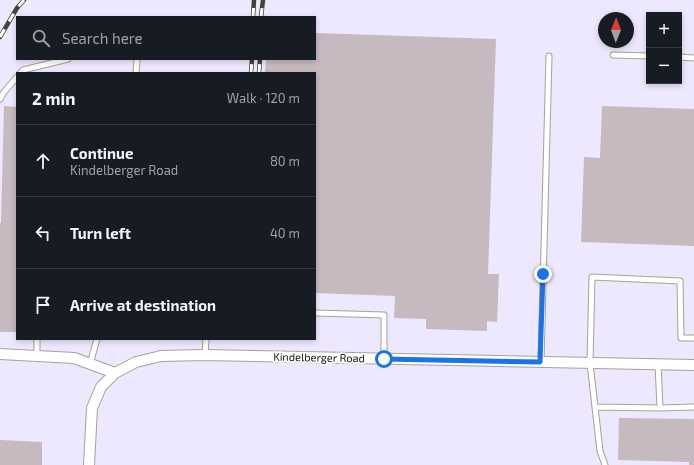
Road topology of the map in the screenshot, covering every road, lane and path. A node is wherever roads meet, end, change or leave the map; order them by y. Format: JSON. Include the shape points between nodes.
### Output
{"nodes":[{"id":1,"x":613,"y":55,"type":"dead end"},
{"id":2,"x":549,"y":56,"type":"dead end"},
{"id":3,"x":646,"y":56,"type":"edge"},
{"id":4,"x":682,"y":57,"type":"edge"},
{"id":5,"x":694,"y":58,"type":"edge"},
{"id":6,"x":64,"y":60,"type":"edge"},
{"id":7,"x":137,"y":60,"type":"edge"},
{"id":8,"x":21,"y":72,"type":"edge"},
{"id":9,"x":136,"y":72,"type":"edge"},
{"id":10,"x":16,"y":77,"type":"edge"},
{"id":11,"x":0,"y":98,"type":"edge"},
{"id":12,"x":316,"y":313,"type":"edge"},
{"id":13,"x":694,"y":338,"type":"edge"},
{"id":14,"x":37,"y":340,"type":"edge"},
{"id":15,"x":97,"y":340,"type":"edge"},
{"id":16,"x":206,"y":340,"type":"edge"},
{"id":17,"x":0,"y":354,"type":"edge"},
{"id":18,"x":205,"y":355,"type":"junction"},
{"id":19,"x":37,"y":356,"type":"junction"},
{"id":20,"x":384,"y":359,"type":"junction"},
{"id":21,"x":540,"y":362,"type":"junction"},
{"id":22,"x":590,"y":363,"type":"junction"},
{"id":23,"x":90,"y":364,"type":"junction"},
{"id":24,"x":658,"y":364,"type":"junction"},
{"id":25,"x":694,"y":365,"type":"edge"},
{"id":26,"x":115,"y":373,"type":"junction"},
{"id":27,"x":595,"y":407,"type":"junction"},
{"id":28,"x":694,"y":407,"type":"edge"},
{"id":29,"x":660,"y":408,"type":"junction"},
{"id":30,"x":89,"y":465,"type":"edge"},
{"id":31,"x":605,"y":465,"type":"edge"}],
"edges":[{"from":1,"to":3,"type":"lane"},
{"from":2,"to":21,"type":"lane"},
{"from":4,"to":5,"type":"lane"},
{"from":6,"to":8,"type":"lane"},
{"from":7,"to":9,"type":"lane"},
{"from":10,"to":11,"type":"lane"},
{"from":12,"to":20,"type":"lane","via":[[384,315]]},
{"from":13,"to":22,"type":"lane","via":[[681,338],[680,281],[592,277]]},
{"from":14,"to":19,"type":"lane"},
{"from":15,"to":23,"type":"lane"},
{"from":16,"to":18,"type":"lane"},
{"from":17,"to":19,"type":"street"},
{"from":18,"to":20,"type":"street","name":"Kindelberger Road"},
{"from":18,"to":26,"type":"street","name":"Kindelberger Road","via":[[161,356],[136,362]]},
{"from":19,"to":23,"type":"street","via":[[74,358]]},
{"from":20,"to":21,"type":"street","name":"Kindelberger Road"},
{"from":21,"to":22,"type":"street","name":"Kindelberger Road"},
{"from":22,"to":24,"type":"street","name":"Kindelberger Road"},
{"from":22,"to":27,"type":"lane"},
{"from":23,"to":26,"type":"street"},
{"from":24,"to":25,"type":"street","name":"Kindelberger Road"},
{"from":24,"to":29,"type":"lane"},
{"from":26,"to":30,"type":"street","name":"Kindelberger Road","via":[[101,387],[92,408]]},
{"from":27,"to":29,"type":"lane"},
{"from":27,"to":31,"type":"lane","via":[[600,451]]},
{"from":28,"to":29,"type":"lane"}]}
